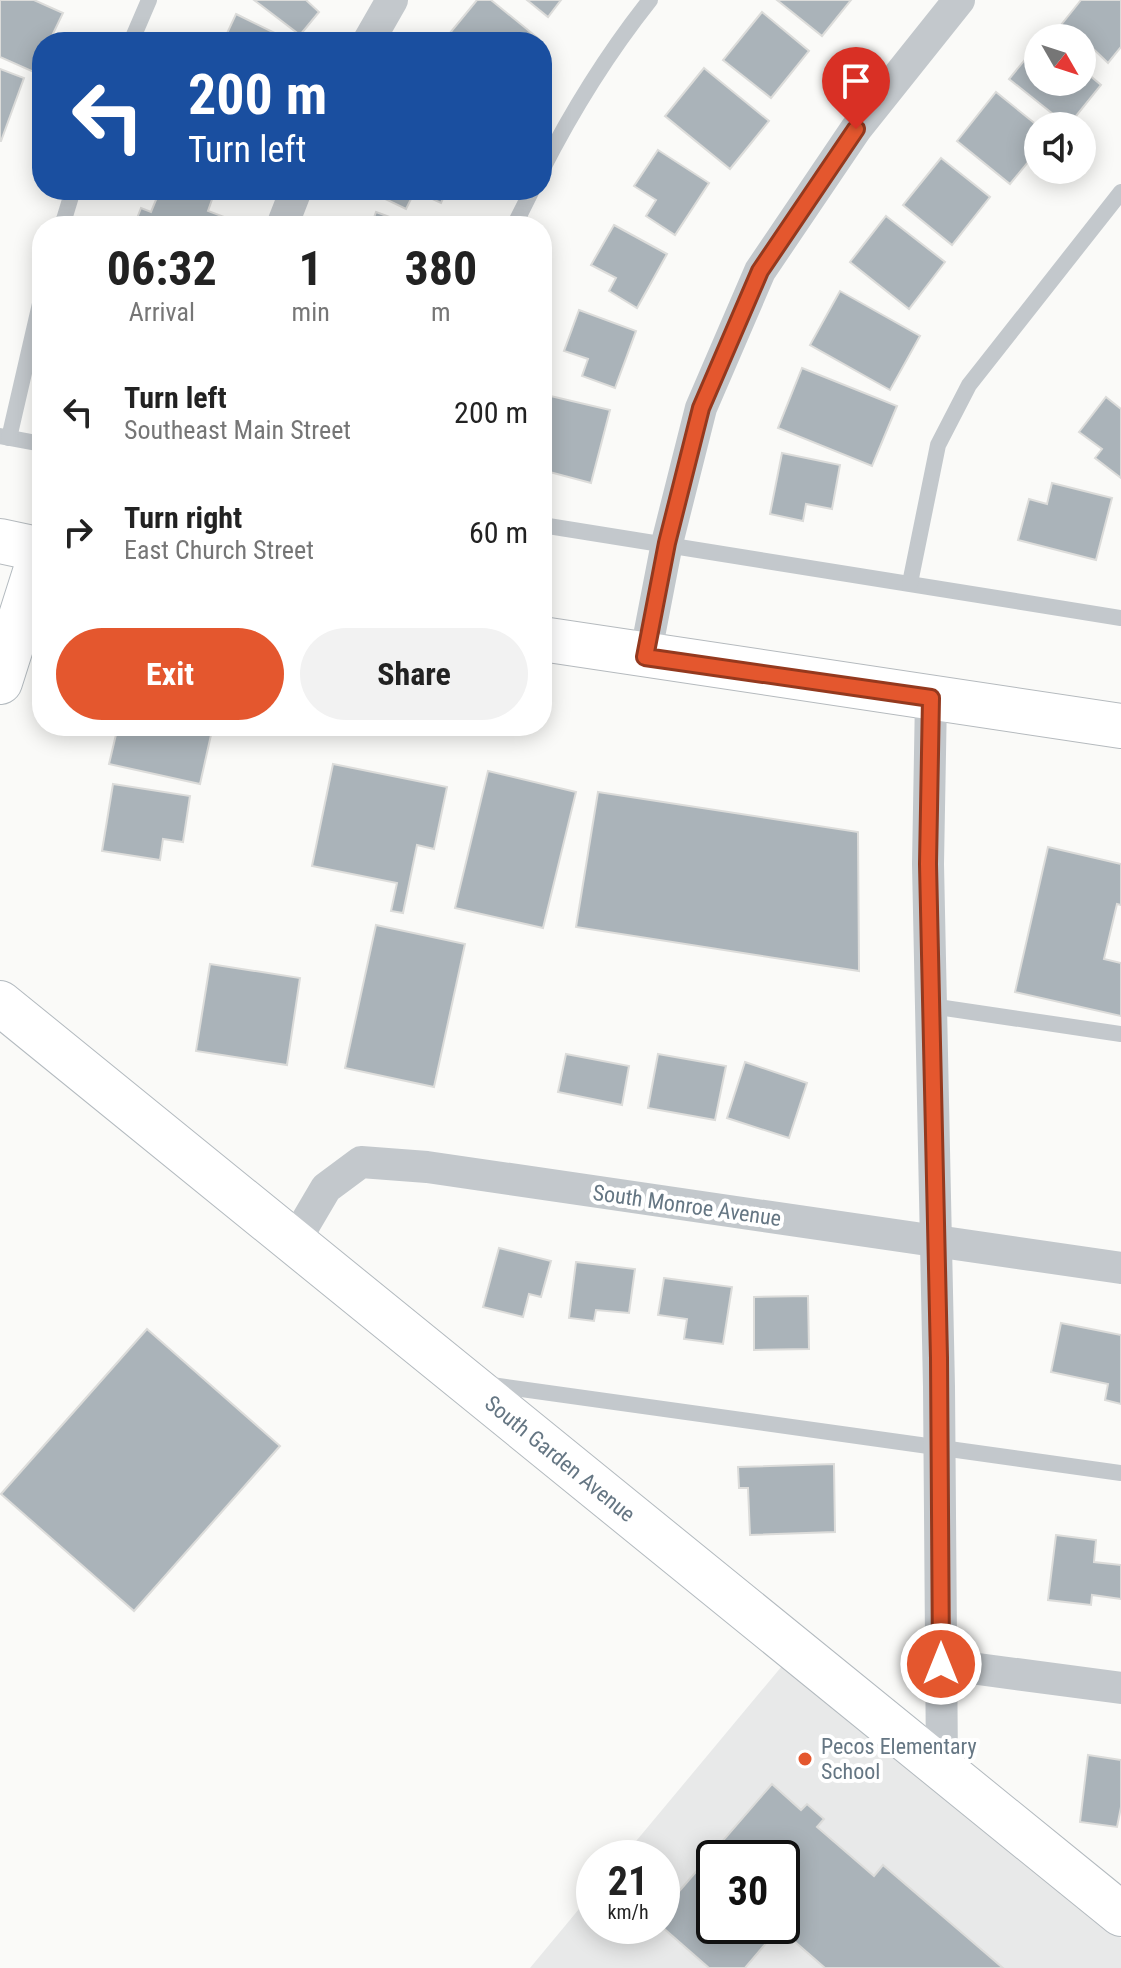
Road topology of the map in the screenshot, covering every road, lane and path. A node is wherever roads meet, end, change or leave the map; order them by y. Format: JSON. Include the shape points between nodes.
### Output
{"nodes":[{"id":1,"x":149,"y":0,"type":"edge"},
{"id":2,"x":392,"y":0,"type":"edge"},
{"id":3,"x":650,"y":0,"type":"edge"},
{"id":4,"x":959,"y":0,"type":"edge"},
{"id":5,"x":135,"y":32,"type":"edge"},
{"id":6,"x":374,"y":32,"type":"edge"},
{"id":7,"x":552,"y":150,"type":"edge"},
{"id":8,"x":1121,"y":192,"type":"edge"},
{"id":9,"x":32,"y":332,"type":"edge"},
{"id":10,"x":4,"y":437,"type":"edge"},
{"id":11,"x":32,"y":442,"type":"edge"},
{"id":12,"x":552,"y":526,"type":"edge"},
{"id":13,"x":0,"y":541,"type":"edge"},
{"id":14,"x":667,"y":543,"type":"junction"},
{"id":15,"x":32,"y":548,"type":"edge"},
{"id":16,"x":32,"y":581,"type":"edge"},
{"id":17,"x":910,"y":583,"type":"junction"},
{"id":18,"x":1121,"y":618,"type":"edge"},
{"id":19,"x":552,"y":641,"type":"edge"},
{"id":20,"x":645,"y":657,"type":"junction"},
{"id":21,"x":0,"y":682,"type":"edge"},
{"id":22,"x":931,"y":698,"type":"junction"},
{"id":23,"x":1121,"y":726,"type":"edge"},
{"id":24,"x":0,"y":1003,"type":"edge"},
{"id":25,"x":931,"y":1006,"type":"junction"},
{"id":26,"x":1121,"y":1034,"type":"edge"},
{"id":27,"x":936,"y":1242,"type":"junction"},
{"id":28,"x":293,"y":1244,"type":"junction"},
{"id":29,"x":1121,"y":1268,"type":"edge"},
{"id":30,"x":462,"y":1380,"type":"junction"},
{"id":31,"x":939,"y":1447,"type":"junction"},
{"id":32,"x":1121,"y":1473,"type":"edge"},
{"id":33,"x":955,"y":1666,"type":"junction"},
{"id":34,"x":1121,"y":1688,"type":"edge"},
{"id":35,"x":942,"y":1767,"type":"junction"},
{"id":36,"x":1113,"y":1902,"type":"edge"}],
"edges":[{"from":1,"to":5,"type":"lane"},
{"from":2,"to":6,"type":"street"},
{"from":3,"to":7,"type":"lane","via":[[619,39]]},
{"from":4,"to":14,"type":"street","via":[[856,129],[760,271],[701,408]]},
{"from":8,"to":17,"type":"lane","via":[[969,385],[938,445]]},
{"from":9,"to":10,"type":"lane"},
{"from":10,"to":11,"type":"lane"},
{"from":12,"to":14,"type":"lane"},
{"from":13,"to":15,"type":"street"},
{"from":14,"to":17,"type":"lane"},
{"from":14,"to":20,"type":"street"},
{"from":16,"to":21,"type":"street"},
{"from":17,"to":18,"type":"lane"},
{"from":19,"to":20,"type":"street"},
{"from":20,"to":22,"type":"street"},
{"from":22,"to":23,"type":"street"},
{"from":22,"to":25,"type":"street"},
{"from":24,"to":28,"type":"street","name":"South Garden Avenue"},
{"from":25,"to":26,"type":"lane"},
{"from":25,"to":27,"type":"street"},
{"from":27,"to":28,"type":"street","name":"South Monroe Avenue","via":[[427,1167],[361,1162],[326,1188]]},
{"from":27,"to":29,"type":"street","name":"South Monroe Avenue"},
{"from":27,"to":31,"type":"street"},
{"from":28,"to":30,"type":"street","name":"South Garden Avenue"},
{"from":30,"to":31,"type":"lane"},
{"from":30,"to":35,"type":"street","name":"South Garden Avenue"},
{"from":31,"to":32,"type":"lane"},
{"from":31,"to":33,"type":"street"},
{"from":33,"to":34,"type":"street"},
{"from":33,"to":35,"type":"street"},
{"from":35,"to":36,"type":"street","name":"South Garden Avenue"}]}
